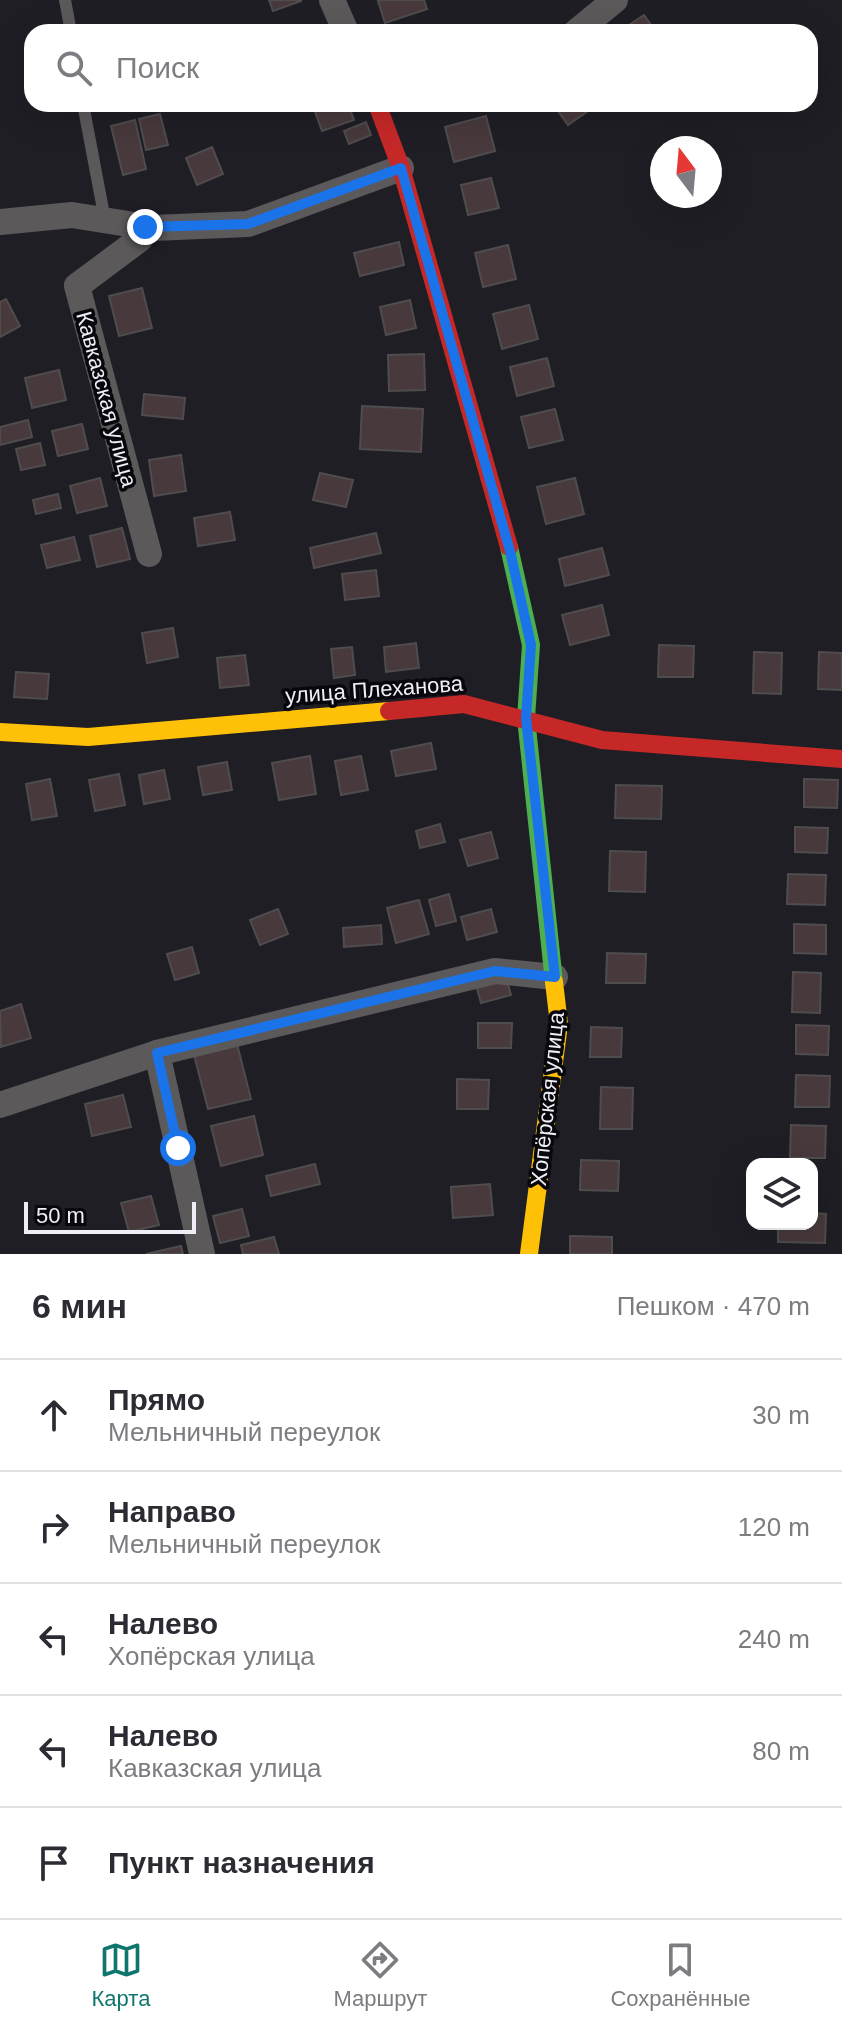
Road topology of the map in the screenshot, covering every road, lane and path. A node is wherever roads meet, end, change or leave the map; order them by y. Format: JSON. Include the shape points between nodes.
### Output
{"nodes":[{"id":1,"x":65,"y":0,"type":"edge"},
{"id":2,"x":332,"y":0,"type":"edge"},
{"id":3,"x":615,"y":0,"type":"edge"},
{"id":4,"x":70,"y":24,"type":"edge"},
{"id":5,"x":342,"y":24,"type":"edge"},
{"id":6,"x":586,"y":24,"type":"edge"},
{"id":7,"x":85,"y":112,"type":"edge"},
{"id":8,"x":386,"y":112,"type":"edge"},
{"id":9,"x":401,"y":168,"type":"junction"},
{"id":10,"x":105,"y":220,"type":"junction"},
{"id":11,"x":0,"y":222,"type":"edge"},
{"id":12,"x":145,"y":227,"type":"junction"},
{"id":13,"x":149,"y":554,"type":"dead end"},
{"id":14,"x":526,"y":718,"type":"junction"},
{"id":15,"x":0,"y":732,"type":"edge"},
{"id":16,"x":842,"y":759,"type":"edge"},
{"id":17,"x":555,"y":977,"type":"junction"},
{"id":18,"x":157,"y":1053,"type":"junction"},
{"id":19,"x":0,"y":1105,"type":"edge"},
{"id":20,"x":202,"y":1254,"type":"edge"},
{"id":21,"x":529,"y":1254,"type":"edge"}],
"edges":[{"from":1,"to":4,"type":"lane"},
{"from":2,"to":5,"type":"street"},
{"from":3,"to":6,"type":"street"},
{"from":7,"to":10,"type":"lane"},
{"from":8,"to":9,"type":"street","name":"Хопёрская улица"},
{"from":9,"to":12,"type":"street","via":[[248,224]]},
{"from":9,"to":14,"type":"street","name":"Хопёрская улица","via":[[510,551],[531,645]]},
{"from":10,"to":11,"type":"street","via":[[72,215]]},
{"from":10,"to":12,"type":"street"},
{"from":12,"to":13,"type":"street","name":"Кавказская улица","via":[[140,239],[77,286]]},
{"from":14,"to":15,"type":"street","name":"улица Плеханова","via":[[464,704],[88,737]]},
{"from":14,"to":16,"type":"street","name":"улица Плеханова","via":[[602,740]]},
{"from":14,"to":17,"type":"street","name":"Хопёрская улица"},
{"from":17,"to":18,"type":"street","via":[[495,971]]},
{"from":17,"to":21,"type":"street","name":"Хопёрская улица","via":[[559,1024]]},
{"from":18,"to":19,"type":"street"},
{"from":18,"to":20,"type":"street"}]}
